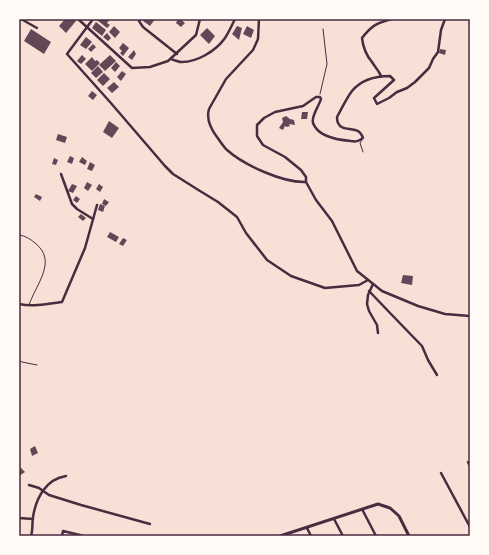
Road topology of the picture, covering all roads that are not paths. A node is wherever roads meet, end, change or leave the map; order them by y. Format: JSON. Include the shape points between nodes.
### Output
{"nodes":[{"id":1,"x":21,"y":19,"type":"edge"},
{"id":2,"x":78,"y":19,"type":"edge"},
{"id":3,"x":93,"y":19,"type":"edge"},
{"id":4,"x":140,"y":19,"type":"edge"},
{"id":5,"x":200,"y":19,"type":"edge"},
{"id":6,"x":235,"y":19,"type":"edge"},
{"id":7,"x":259,"y":19,"type":"edge"},
{"id":8,"x":392,"y":19,"type":"edge"},
{"id":9,"x":445,"y":19,"type":"edge"},
{"id":10,"x":87,"y":27,"type":"junction"},
{"id":11,"x":37,"y":28,"type":"dead end"},
{"id":12,"x":176,"y":54,"type":"junction"},
{"id":13,"x":171,"y":59,"type":"junction"},
{"id":14,"x":381,"y":76,"type":"junction"},
{"id":15,"x":363,"y":138,"type":"junction"},
{"id":16,"x":363,"y":152,"type":"dead end"},
{"id":17,"x":61,"y":174,"type":"dead end"},
{"id":18,"x":306,"y":182,"type":"junction"},
{"id":19,"x":97,"y":205,"type":"dead end"},
{"id":20,"x":93,"y":219,"type":"junction"},
{"id":21,"x":19,"y":235,"type":"edge"},
{"id":22,"x":368,"y":280,"type":"junction"},
{"id":23,"x":372,"y":284,"type":"junction"},
{"id":24,"x":369,"y":292,"type":"junction"},
{"id":25,"x":19,"y":304,"type":"edge"},
{"id":26,"x":29,"y":305,"type":"junction"},
{"id":27,"x":470,"y":316,"type":"edge"},
{"id":28,"x":378,"y":333,"type":"dead end"},
{"id":29,"x":19,"y":360,"type":"edge"},
{"id":30,"x":37,"y":365,"type":"dead end"},
{"id":31,"x":437,"y":375,"type":"dead end"},
{"id":32,"x":468,"y":462,"type":"dead end"},
{"id":33,"x":470,"y":466,"type":"edge"},
{"id":34,"x":441,"y":472,"type":"dead end"},
{"id":35,"x":66,"y":476,"type":"dead end"},
{"id":36,"x":29,"y":484,"type":"dead end"},
{"id":37,"x":43,"y":491,"type":"junction"},
{"id":38,"x":362,"y":508,"type":"junction"},
{"id":39,"x":19,"y":518,"type":"edge"},
{"id":40,"x":334,"y":518,"type":"junction"},
{"id":41,"x":33,"y":519,"type":"junction"},
{"id":42,"x":150,"y":524,"type":"dead end"},
{"id":43,"x":470,"y":527,"type":"edge"},
{"id":44,"x":307,"y":528,"type":"junction"},
{"id":45,"x":31,"y":536,"type":"edge"},
{"id":46,"x":62,"y":536,"type":"edge"},
{"id":47,"x":84,"y":536,"type":"edge"},
{"id":48,"x":280,"y":536,"type":"edge"},
{"id":49,"x":311,"y":536,"type":"edge"},
{"id":50,"x":343,"y":536,"type":"edge"},
{"id":51,"x":376,"y":536,"type":"edge"},
{"id":52,"x":410,"y":536,"type":"edge"}],
"edges":[{"from":1,"to":11,"type":"street"},
{"from":2,"to":10,"type":"street"},
{"from":3,"to":10,"type":"street"},
{"from":4,"to":12,"type":"street","via":[[142,27]]},
{"from":5,"to":12,"type":"street","via":[[196,35]]},
{"from":6,"to":13,"type":"street","via":[[216,49],[187,61]]},
{"from":7,"to":18,"type":"street","via":[[258,39],[253,50],[226,79],[208,109],[208,121],[226,149],[238,158],[280,178]]},
{"from":8,"to":14,"type":"street","via":[[369,28],[362,38],[363,47]]},
{"from":9,"to":14,"type":"street","via":[[438,52],[429,68],[407,88],[377,104],[374,98],[394,80],[390,76]]},
{"from":10,"to":13,"type":"street","via":[[132,68],[150,67]]},
{"from":10,"to":22,"type":"street","via":[[67,54],[173,174],[237,217],[267,260],[291,276],[325,288],[360,285]]},
{"from":12,"to":13,"type":"street"},
{"from":14,"to":15,"type":"street","via":[[373,77],[352,91],[337,117],[338,124],[343,128],[358,130]]},
{"from":15,"to":16,"type":"lane","via":[[360,143]]},
{"from":15,"to":18,"type":"street","via":[[357,141],[342,141],[319,131],[313,122],[313,115],[320,97],[303,106],[275,112],[264,118],[257,125],[257,136],[263,145],[285,157],[301,170]]},
{"from":17,"to":20,"type":"street","via":[[72,204]]},
{"from":18,"to":22,"type":"street","via":[[332,221],[357,271]]},
{"from":19,"to":20,"type":"street"},
{"from":20,"to":26,"type":"street","via":[[85,248],[62,302]]},
{"from":21,"to":26,"type":"lane","via":[[26,236],[39,246],[45,257],[46,267]]},
{"from":22,"to":23,"type":"street"},
{"from":23,"to":24,"type":"street"},
{"from":23,"to":27,"type":"street","via":[[382,291],[418,306],[445,314]]},
{"from":24,"to":28,"type":"street","via":[[367,304]]},
{"from":24,"to":31,"type":"street","via":[[422,346]]},
{"from":25,"to":26,"type":"street"},
{"from":29,"to":30,"type":"lane"},
{"from":32,"to":33,"type":"street"},
{"from":34,"to":43,"type":"street"},
{"from":35,"to":37,"type":"street","via":[[52,481]]},
{"from":36,"to":37,"type":"street"},
{"from":37,"to":41,"type":"street"},
{"from":37,"to":42,"type":"street","via":[[81,505]]},
{"from":38,"to":40,"type":"street"},
{"from":38,"to":51,"type":"street"},
{"from":38,"to":52,"type":"street","via":[[378,504],[390,508],[399,516]]},
{"from":39,"to":41,"type":"street"},
{"from":40,"to":44,"type":"street"},
{"from":40,"to":50,"type":"street"},
{"from":41,"to":45,"type":"street"},
{"from":44,"to":48,"type":"street"},
{"from":44,"to":49,"type":"street"},
{"from":46,"to":47,"type":"street","via":[[63,531]]}]}
